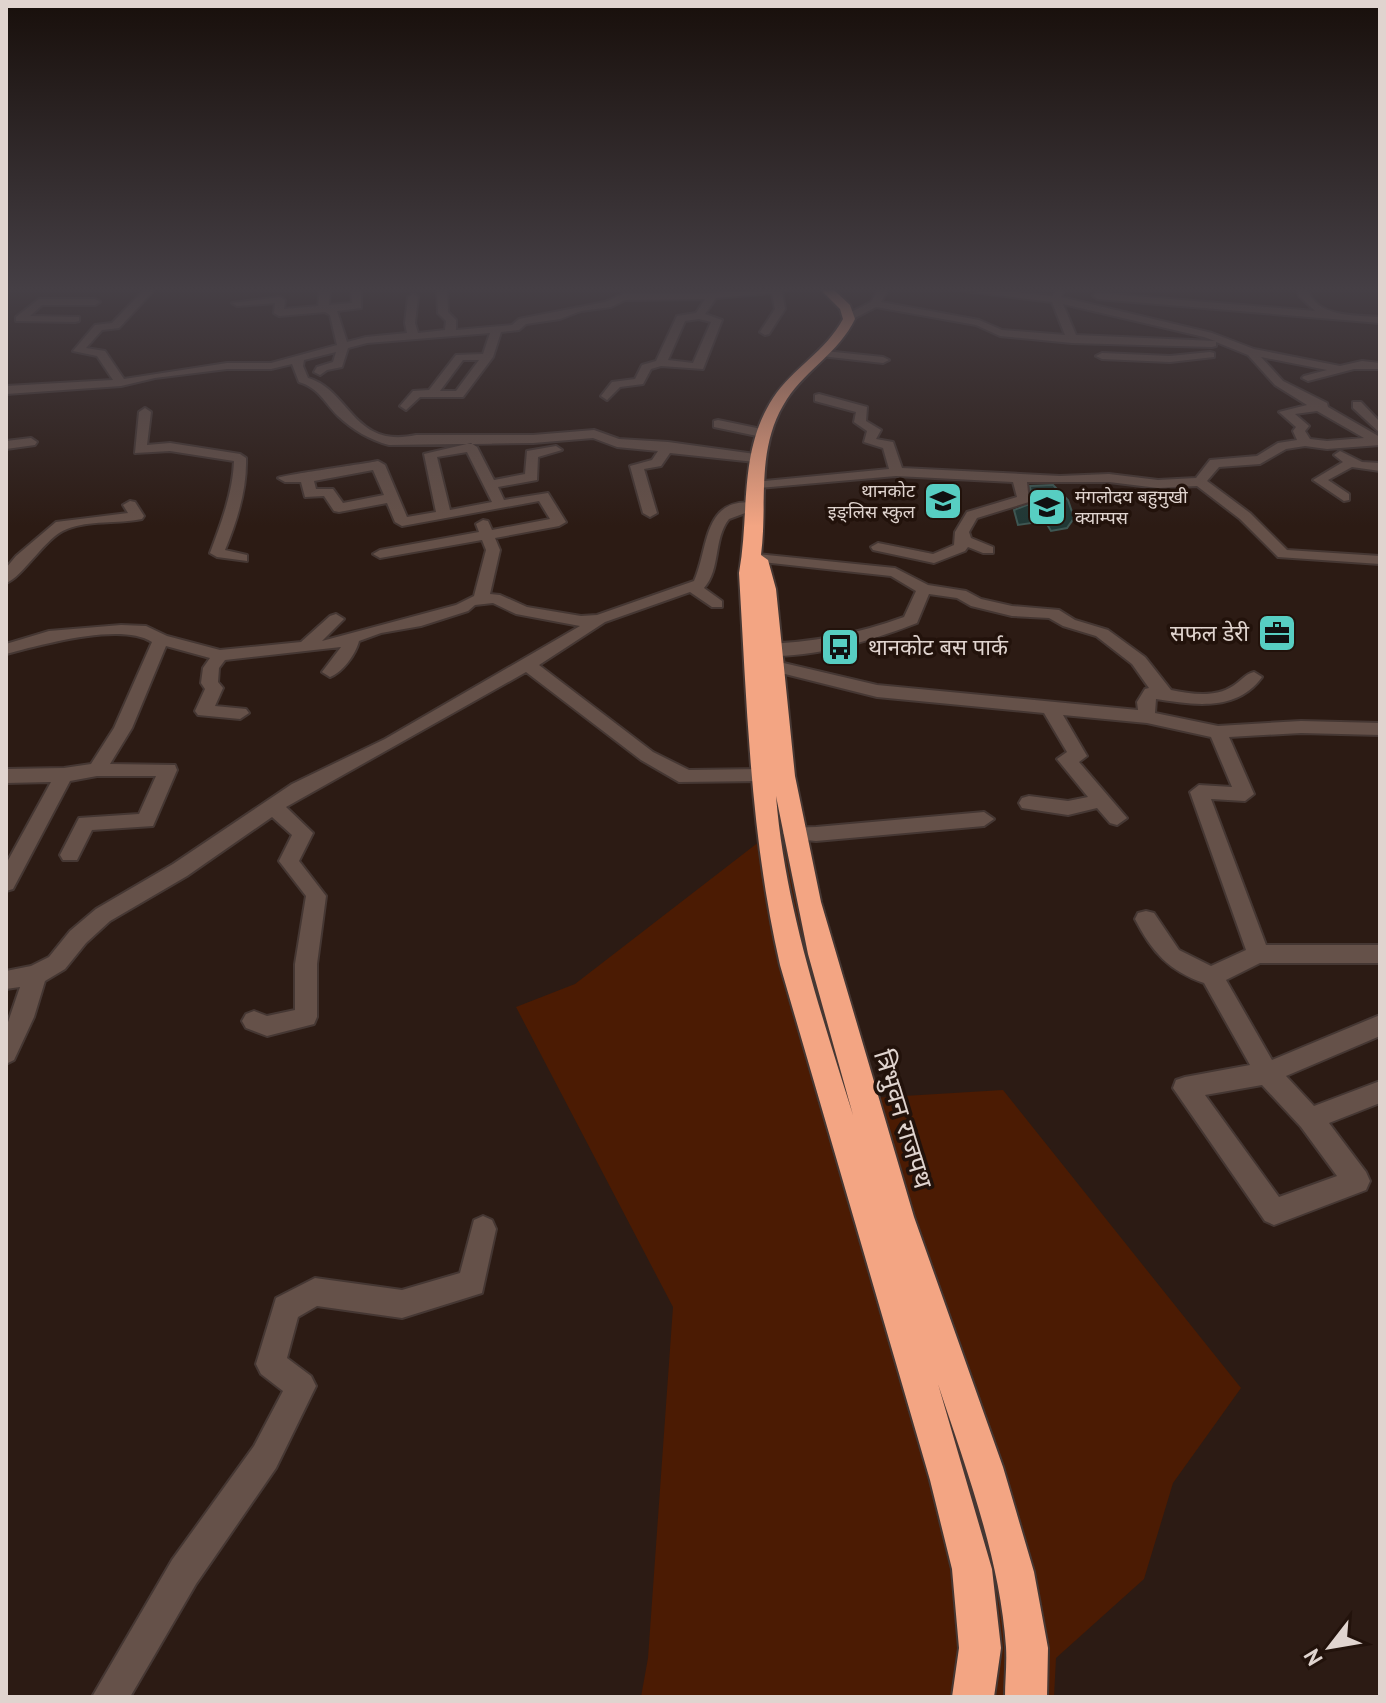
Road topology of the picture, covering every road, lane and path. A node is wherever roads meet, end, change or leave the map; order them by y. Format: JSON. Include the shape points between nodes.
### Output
{"nodes":[{"id":1,"x":111,"y":367,"type":"edge"},
{"id":2,"x":215,"y":367,"type":"edge"},
{"id":3,"x":298,"y":367,"type":"edge"},
{"id":4,"x":323,"y":367,"type":"edge"},
{"id":5,"x":452,"y":367,"type":"edge"},
{"id":6,"x":479,"y":367,"type":"edge"},
{"id":7,"x":646,"y":367,"type":"edge"},
{"id":8,"x":811,"y":367,"type":"edge"},
{"id":9,"x":1263,"y":367,"type":"edge"},
{"id":10,"x":1331,"y":367,"type":"edge"},
{"id":11,"x":1351,"y":367,"type":"edge"},
{"id":12,"x":1344,"y":370,"type":"junction"},
{"id":13,"x":320,"y":372,"type":"dead end"},
{"id":14,"x":1308,"y":378,"type":"dead end"},
{"id":15,"x":121,"y":383,"type":"junction"},
{"id":16,"x":6,"y":390,"type":"edge"},
{"id":17,"x":432,"y":394,"type":"junction"},
{"id":18,"x":607,"y":396,"type":"dead end"},
{"id":19,"x":819,"y":398,"type":"dead end"},
{"id":20,"x":406,"y":406,"type":"dead end"},
{"id":21,"x":1323,"y":406,"type":"junction"},
{"id":22,"x":1380,"y":406,"type":"edge"},
{"id":23,"x":145,"y":412,"type":"dead end"},
{"id":24,"x":718,"y":424,"type":"dead end"},
{"id":25,"x":762,"y":433,"type":"junction"},
{"id":26,"x":1379,"y":439,"type":"edge"},
{"id":27,"x":31,"y":442,"type":"dead end"},
{"id":28,"x":1305,"y":442,"type":"junction"},
{"id":29,"x":6,"y":445,"type":"edge"},
{"id":30,"x":1327,"y":445,"type":"junction"},
{"id":31,"x":668,"y":446,"type":"junction"},
{"id":32,"x":571,"y":449,"type":"dead end"},
{"id":33,"x":755,"y":458,"type":"junction"},
{"id":34,"x":1349,"y":463,"type":"junction"},
{"id":35,"x":1380,"y":467,"type":"edge"},
{"id":36,"x":896,"y":472,"type":"junction"},
{"id":37,"x":315,"y":473,"type":"junction"},
{"id":38,"x":1019,"y":477,"type":"junction"},
{"id":39,"x":285,"y":478,"type":"dead end"},
{"id":40,"x":1200,"y":482,"type":"junction"},
{"id":41,"x":489,"y":485,"type":"junction"},
{"id":42,"x":754,"y":486,"type":"junction"},
{"id":43,"x":1344,"y":497,"type":"dead end"},
{"id":44,"x":389,"y":498,"type":"junction"},
{"id":45,"x":130,"y":505,"type":"dead end"},
{"id":46,"x":500,"y":505,"type":"junction"},
{"id":47,"x":751,"y":506,"type":"junction"},
{"id":48,"x":478,"y":509,"type":"junction"},
{"id":49,"x":650,"y":513,"type":"dead end"},
{"id":50,"x":444,"y":515,"type":"junction"},
{"id":51,"x":488,"y":535,"type":"junction"},
{"id":52,"x":962,"y":544,"type":"junction"},
{"id":53,"x":878,"y":547,"type":"dead end"},
{"id":54,"x":988,"y":550,"type":"dead end"},
{"id":55,"x":380,"y":554,"type":"dead end"},
{"id":56,"x":755,"y":554,"type":"junction"},
{"id":57,"x":242,"y":558,"type":"dead end"},
{"id":58,"x":1380,"y":560,"type":"edge"},
{"id":59,"x":6,"y":578,"type":"edge"},
{"id":60,"x":694,"y":588,"type":"junction"},
{"id":61,"x":924,"y":589,"type":"junction"},
{"id":62,"x":481,"y":600,"type":"junction"},
{"id":63,"x":717,"y":604,"type":"dead end"},
{"id":64,"x":336,"y":619,"type":"dead end"},
{"id":65,"x":599,"y":619,"type":"junction"},
{"id":66,"x":161,"y":640,"type":"junction"},
{"id":67,"x":351,"y":640,"type":"junction"},
{"id":68,"x":8,"y":644,"type":"edge"},
{"id":69,"x":306,"y":647,"type":"junction"},
{"id":70,"x":220,"y":655,"type":"junction"},
{"id":71,"x":768,"y":655,"type":"junction"},
{"id":72,"x":528,"y":665,"type":"junction"},
{"id":73,"x":330,"y":672,"type":"dead end"},
{"id":74,"x":1254,"y":677,"type":"dead end"},
{"id":75,"x":1165,"y":695,"type":"junction"},
{"id":76,"x":1051,"y":709,"type":"junction"},
{"id":77,"x":240,"y":713,"type":"dead end"},
{"id":78,"x":1147,"y":717,"type":"junction"},
{"id":79,"x":1380,"y":729,"type":"edge"},
{"id":80,"x":1218,"y":732,"type":"junction"},
{"id":81,"x":97,"y":770,"type":"junction"},
{"id":82,"x":64,"y":775,"type":"junction"},
{"id":83,"x":6,"y":776,"type":"edge"},
{"id":84,"x":762,"y":776,"type":"junction"},
{"id":85,"x":1103,"y":800,"type":"junction"},
{"id":86,"x":1029,"y":803,"type":"dead end"},
{"id":87,"x":273,"y":807,"type":"junction"},
{"id":88,"x":1117,"y":818,"type":"dead end"},
{"id":89,"x":984,"y":819,"type":"dead end"},
{"id":90,"x":793,"y":833,"type":"junction"},
{"id":91,"x":70,"y":855,"type":"dead end"},
{"id":92,"x":6,"y":883,"type":"edge"},
{"id":93,"x":1146,"y":919,"type":"dead end"},
{"id":94,"x":1258,"y":954,"type":"junction"},
{"id":95,"x":1380,"y":954,"type":"edge"},
{"id":96,"x":35,"y":975,"type":"junction"},
{"id":97,"x":1212,"y":976,"type":"junction"},
{"id":98,"x":6,"y":980,"type":"edge"},
{"id":99,"x":254,"y":1021,"type":"dead end"},
{"id":100,"x":1380,"y":1025,"type":"edge"},
{"id":101,"x":6,"y":1053,"type":"edge"},
{"id":102,"x":1267,"y":1073,"type":"junction"},
{"id":103,"x":1380,"y":1092,"type":"edge"},
{"id":104,"x":1310,"y":1119,"type":"junction"},
{"id":105,"x":483,"y":1229,"type":"dead end"},
{"id":106,"x":110,"y":1697,"type":"edge"},
{"id":107,"x":973,"y":1697,"type":"edge"},
{"id":108,"x":1026,"y":1697,"type":"edge"}],
"edges":[{"from":1,"to":15,"type":"street"},
{"from":2,"to":15,"type":"street"},
{"from":3,"to":31,"type":"street","via":[[303,380],[321,385],[362,430],[398,443],[594,434],[617,443]]},
{"from":4,"to":13,"type":"street"},
{"from":5,"to":17,"type":"street"},
{"from":6,"to":17,"type":"street","via":[[459,395]]},
{"from":7,"to":18,"type":"street","via":[[639,382],[616,384]]},
{"from":8,"to":25,"type":"highway","name":"त्रिभुवन राजपथ","via":[[781,397]]},
{"from":9,"to":21,"type":"street"},
{"from":10,"to":12,"type":"street"},
{"from":11,"to":12,"type":"street"},
{"from":12,"to":14,"type":"street"},
{"from":15,"to":16,"type":"street"},
{"from":17,"to":20,"type":"street","via":[[417,393]]},
{"from":19,"to":36,"type":"street","via":[[863,410],[860,422],[875,430],[865,433],[871,443],[889,445]]},
{"from":21,"to":26,"type":"street"},
{"from":21,"to":28,"type":"street","via":[[1285,412],[1303,426],[1299,431]]},
{"from":22,"to":26,"type":"street","via":[[1359,407]]},
{"from":23,"to":57,"type":"street","via":[[140,450],[170,447],[240,458],[228,525],[217,553]]},
{"from":24,"to":25,"type":"street"},
{"from":25,"to":33,"type":"highway","name":"त्रिभुवन राजपथ"},
{"from":26,"to":30,"type":"street"},
{"from":27,"to":29,"type":"street"},
{"from":28,"to":30,"type":"street"},
{"from":28,"to":40,"type":"street","via":[[1282,446],[1260,460],[1215,463]]},
{"from":30,"to":34,"type":"street"},
{"from":31,"to":33,"type":"street"},
{"from":31,"to":49,"type":"street","via":[[656,463],[637,466]]},
{"from":32,"to":41,"type":"street","via":[[536,451],[532,477]]},
{"from":33,"to":42,"type":"highway","name":"त्रिभुवन राजपथ"},
{"from":34,"to":35,"type":"street"},
{"from":34,"to":43,"type":"street","via":[[1320,480]]},
{"from":36,"to":38,"type":"street"},
{"from":36,"to":42,"type":"street"},
{"from":37,"to":39,"type":"street"},
{"from":37,"to":44,"type":"street","via":[[378,465]]},
{"from":37,"to":44,"type":"street","via":[[310,494],[328,492],[339,508]]},
{"from":38,"to":40,"type":"street"},
{"from":38,"to":52,"type":"street","via":[[1024,499],[972,515]]},
{"from":40,"to":58,"type":"street","via":[[1283,554]]},
{"from":41,"to":46,"type":"street"},
{"from":41,"to":50,"type":"street","via":[[471,447],[430,454]]},
{"from":42,"to":47,"type":"highway","name":"त्रिभुवन राजपथ"},
{"from":44,"to":50,"type":"street","via":[[402,522]]},
{"from":45,"to":59,"type":"street","via":[[137,516],[61,525]]},
{"from":46,"to":48,"type":"street"},
{"from":46,"to":51,"type":"street","via":[[543,496],[562,528]]},
{"from":47,"to":56,"type":"highway","name":"त्रिभुवन राजपथ"},
{"from":47,"to":60,"type":"street","via":[[721,517],[713,530],[703,579]]},
{"from":48,"to":50,"type":"street"},
{"from":48,"to":51,"type":"street"},
{"from":51,"to":55,"type":"street"},
{"from":51,"to":62,"type":"street","via":[[493,550]]},
{"from":52,"to":53,"type":"street","via":[[934,559]]},
{"from":52,"to":54,"type":"street"},
{"from":52,"to":61,"type":"street","via":[[946,573]]},
{"from":56,"to":61,"type":"street","via":[[895,572]]},
{"from":56,"to":71,"type":"highway","name":"त्रिभुवन राजपथ","via":[[748,573]]},
{"from":60,"to":63,"type":"street"},
{"from":60,"to":65,"type":"street"},
{"from":61,"to":71,"type":"street","via":[[911,620]]},
{"from":61,"to":75,"type":"street","via":[[961,594],[1012,611],[1053,613],[1102,633],[1139,661]]},
{"from":62,"to":65,"type":"street","via":[[495,598],[522,611],[563,620]]},
{"from":62,"to":67,"type":"street"},
{"from":64,"to":69,"type":"street"},
{"from":65,"to":72,"type":"street"},
{"from":66,"to":68,"type":"street","via":[[146,631],[121,630]]},
{"from":66,"to":70,"type":"street"},
{"from":66,"to":81,"type":"street","via":[[123,728]]},
{"from":67,"to":69,"type":"street"},
{"from":67,"to":73,"type":"street"},
{"from":69,"to":70,"type":"street"},
{"from":70,"to":77,"type":"street","via":[[211,668],[209,683],[214,688],[204,711]]},
{"from":71,"to":76,"type":"street","via":[[877,691]]},
{"from":71,"to":84,"type":"highway","name":"त्रिभुवन राजपथ"},
{"from":71,"to":90,"type":"highway","name":"त्रिभुवन राजपथ"},
{"from":72,"to":84,"type":"street","via":[[647,756],[686,777]]},
{"from":72,"to":87,"type":"street"},
{"from":74,"to":75,"type":"street","via":[[1235,696],[1197,700]]},
{"from":75,"to":78,"type":"street","via":[[1151,693]]},
{"from":76,"to":78,"type":"street"},
{"from":76,"to":85,"type":"street","via":[[1078,756],[1066,759]]},
{"from":78,"to":80,"type":"street"},
{"from":79,"to":80,"type":"street"},
{"from":80,"to":94,"type":"street","via":[[1245,794],[1199,792]]},
{"from":81,"to":82,"type":"street"},
{"from":81,"to":91,"type":"street","via":[[168,770],[146,821],[86,823]]},
{"from":82,"to":83,"type":"street"},
{"from":82,"to":92,"type":"street"},
{"from":84,"to":107,"type":"highway","name":"त्रिभुवन राजपथ","via":[[769,850],[793,965],[972,1569],[980,1648]]},
{"from":85,"to":86,"type":"street","via":[[1068,808]]},
{"from":85,"to":88,"type":"street"},
{"from":87,"to":96,"type":"street","via":[[103,915],[57,963]]},
{"from":87,"to":99,"type":"street","via":[[303,833],[289,861],[316,896],[306,964],[308,1003],[306,1017],[267,1026]]},
{"from":89,"to":90,"type":"street"},
{"from":90,"to":108,"type":"highway","name":"त्रिभुवन राजपथ","via":[[821,954],[898,1217],[984,1467],[1014,1572],[1027,1648]]},
{"from":93,"to":97,"type":"street","via":[[1169,957]]},
{"from":94,"to":95,"type":"street"},
{"from":94,"to":97,"type":"street"},
{"from":96,"to":98,"type":"street"},
{"from":96,"to":101,"type":"street"},
{"from":97,"to":102,"type":"street"},
{"from":100,"to":102,"type":"street"},
{"from":102,"to":104,"type":"street"},
{"from":102,"to":104,"type":"street","via":[[1185,1088],[1274,1212],[1357,1181]]},
{"from":103,"to":104,"type":"street"},
{"from":105,"to":106,"type":"street","via":[[472,1283],[402,1304],[315,1292],[286,1308],[271,1364],[301,1386],[265,1457],[184,1572]]}]}
